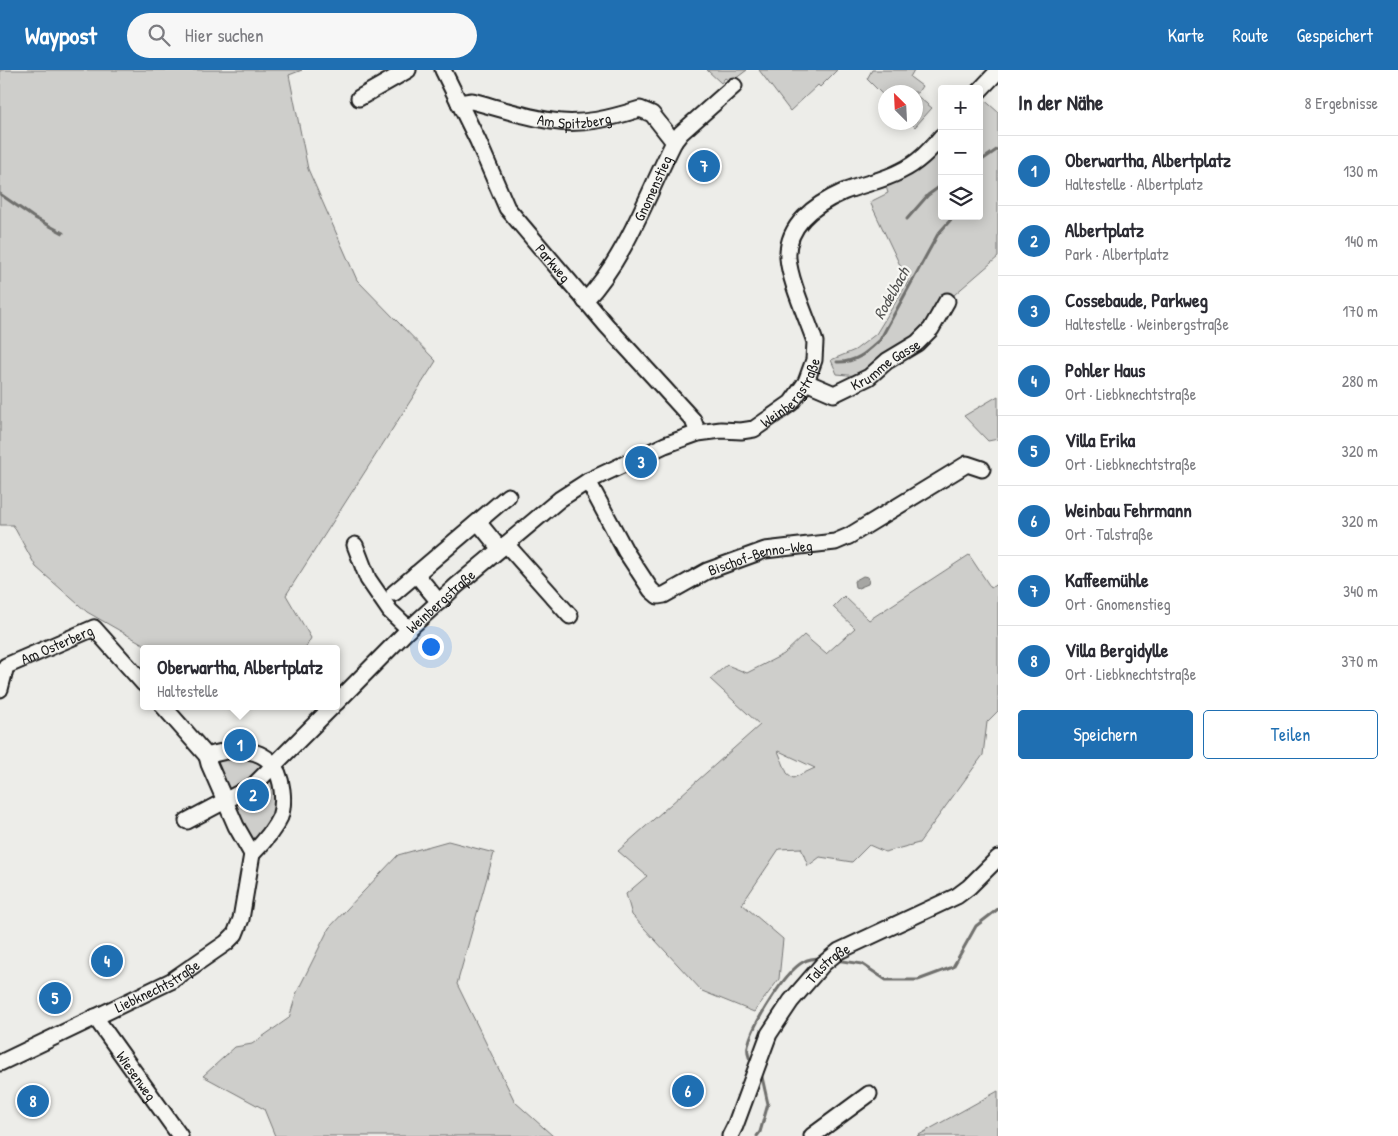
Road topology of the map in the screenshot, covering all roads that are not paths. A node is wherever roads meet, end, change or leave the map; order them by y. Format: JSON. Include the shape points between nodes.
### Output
{"nodes":[{"id":1,"x":408,"y":70,"type":"edge"},
{"id":2,"x":443,"y":70,"type":"edge"},
{"id":3,"x":998,"y":71,"type":"edge"},
{"id":4,"x":734,"y":86,"type":"dead end"},
{"id":5,"x":983,"y":87,"type":"edge"},
{"id":6,"x":359,"y":98,"type":"dead end"},
{"id":7,"x":459,"y":103,"type":"junction"},
{"id":8,"x":938,"y":141,"type":"edge"},
{"id":9,"x":674,"y":142,"type":"junction"},
{"id":10,"x":585,"y":301,"type":"junction"},
{"id":11,"x":947,"y":301,"type":"dead end"},
{"id":12,"x":806,"y":382,"type":"junction"},
{"id":13,"x":698,"y":432,"type":"junction"},
{"id":14,"x":982,"y":470,"type":"dead end"},
{"id":15,"x":588,"y":481,"type":"junction"},
{"id":16,"x":508,"y":496,"type":"dead end"},
{"id":17,"x":478,"y":522,"type":"junction"},
{"id":18,"x":355,"y":545,"type":"dead end"},
{"id":19,"x":503,"y":547,"type":"junction"},
{"id":20,"x":416,"y":574,"type":"junction"},
{"id":21,"x":394,"y":593,"type":"dead end"},
{"id":22,"x":439,"y":602,"type":"junction"},
{"id":23,"x":570,"y":616,"type":"dead end"},
{"id":24,"x":408,"y":629,"type":"junction"},
{"id":25,"x":140,"y":680,"type":"edge"},
{"id":26,"x":0,"y":689,"type":"edge"},
{"id":27,"x":340,"y":699,"type":"edge"},
{"id":28,"x":167,"y":710,"type":"edge"},
{"id":29,"x":329,"y":710,"type":"edge"},
{"id":30,"x":207,"y":756,"type":"junction"},
{"id":31,"x":275,"y":765,"type":"junction"},
{"id":32,"x":225,"y":802,"type":"junction"},
{"id":33,"x":187,"y":821,"type":"dead end"},
{"id":34,"x":252,"y":854,"type":"junction"},
{"id":35,"x":998,"y":858,"type":"edge"},
{"id":36,"x":95,"y":1017,"type":"junction"},
{"id":37,"x":0,"y":1063,"type":"edge"},
{"id":38,"x":869,"y":1094,"type":"dead end"},
{"id":39,"x":180,"y":1136,"type":"edge"},
{"id":40,"x":730,"y":1136,"type":"edge"},
{"id":41,"x":812,"y":1136,"type":"edge"}],
"edges":[{"from":1,"to":6,"type":"street"},
{"from":2,"to":7,"type":"street","name":"Parkweg"},
{"from":3,"to":5,"type":"street"},
{"from":4,"to":9,"type":"street","name":"Gnomenstieg"},
{"from":7,"to":9,"type":"street","name":"Am Spitzberg","via":[[472,101],[552,122],[592,122],[640,109],[652,114]]},
{"from":7,"to":10,"type":"street","name":"Parkweg","via":[[507,208]]},
{"from":8,"to":12,"type":"street","name":"Weinbergstraße","via":[[903,170],[826,201],[796,228],[789,244],[790,270],[815,342],[814,360]]},
{"from":9,"to":10,"type":"street","name":"Gnomenstieg","via":[[628,238],[597,288]]},
{"from":10,"to":13,"type":"street","name":"Parkweg","via":[[693,420]]},
{"from":11,"to":12,"type":"street","name":"Krumme Gasse","via":[[931,329],[869,377],[834,394]]},
{"from":12,"to":13,"type":"street","name":"Weinbergstraße","via":[[791,404],[754,429]]},
{"from":13,"to":15,"type":"street","name":"Weinbergstraße"},
{"from":14,"to":15,"type":"street","name":"Bischof-Benno-Weg","via":[[967,464],[835,542],[765,550],[707,571],[658,596],[626,552]]},
{"from":15,"to":19,"type":"street","name":"Weinbergstraße","via":[[560,499]]},
{"from":16,"to":17,"type":"street"},
{"from":17,"to":19,"type":"street"},
{"from":17,"to":20,"type":"street"},
{"from":18,"to":24,"type":"street","via":[[368,579],[390,612]]},
{"from":19,"to":22,"type":"street","name":"Weinbergstraße"},
{"from":19,"to":23,"type":"street"},
{"from":20,"to":21,"type":"street"},
{"from":20,"to":22,"type":"street"},
{"from":22,"to":24,"type":"street","name":"Weinbergstraße"},
{"from":24,"to":27,"type":"street","name":"Weinbergstraße"},
{"from":25,"to":26,"type":"street","name":"Am Osterberg","via":[[94,628],[6,666]]},
{"from":28,"to":30,"type":"street"},
{"from":29,"to":31,"type":"street"},
{"from":30,"to":31,"type":"street","via":[[242,749]]},
{"from":30,"to":32,"type":"street"},
{"from":31,"to":32,"type":"street","via":[[253,786]]},
{"from":31,"to":34,"type":"street","via":[[283,800],[280,817]]},
{"from":32,"to":33,"type":"street"},
{"from":32,"to":34,"type":"street"},
{"from":34,"to":36,"type":"street","name":"Liebknechtstraße","via":[[241,919],[226,943],[172,981]]},
{"from":35,"to":40,"type":"street","name":"Talstraße","via":[[957,896],[839,951],[823,964],[791,1001],[769,1034]]},
{"from":36,"to":37,"type":"street","name":"Liebknechtstraße"},
{"from":36,"to":39,"type":"street","name":"Wiesenweg"},
{"from":38,"to":41,"type":"street"}]}
